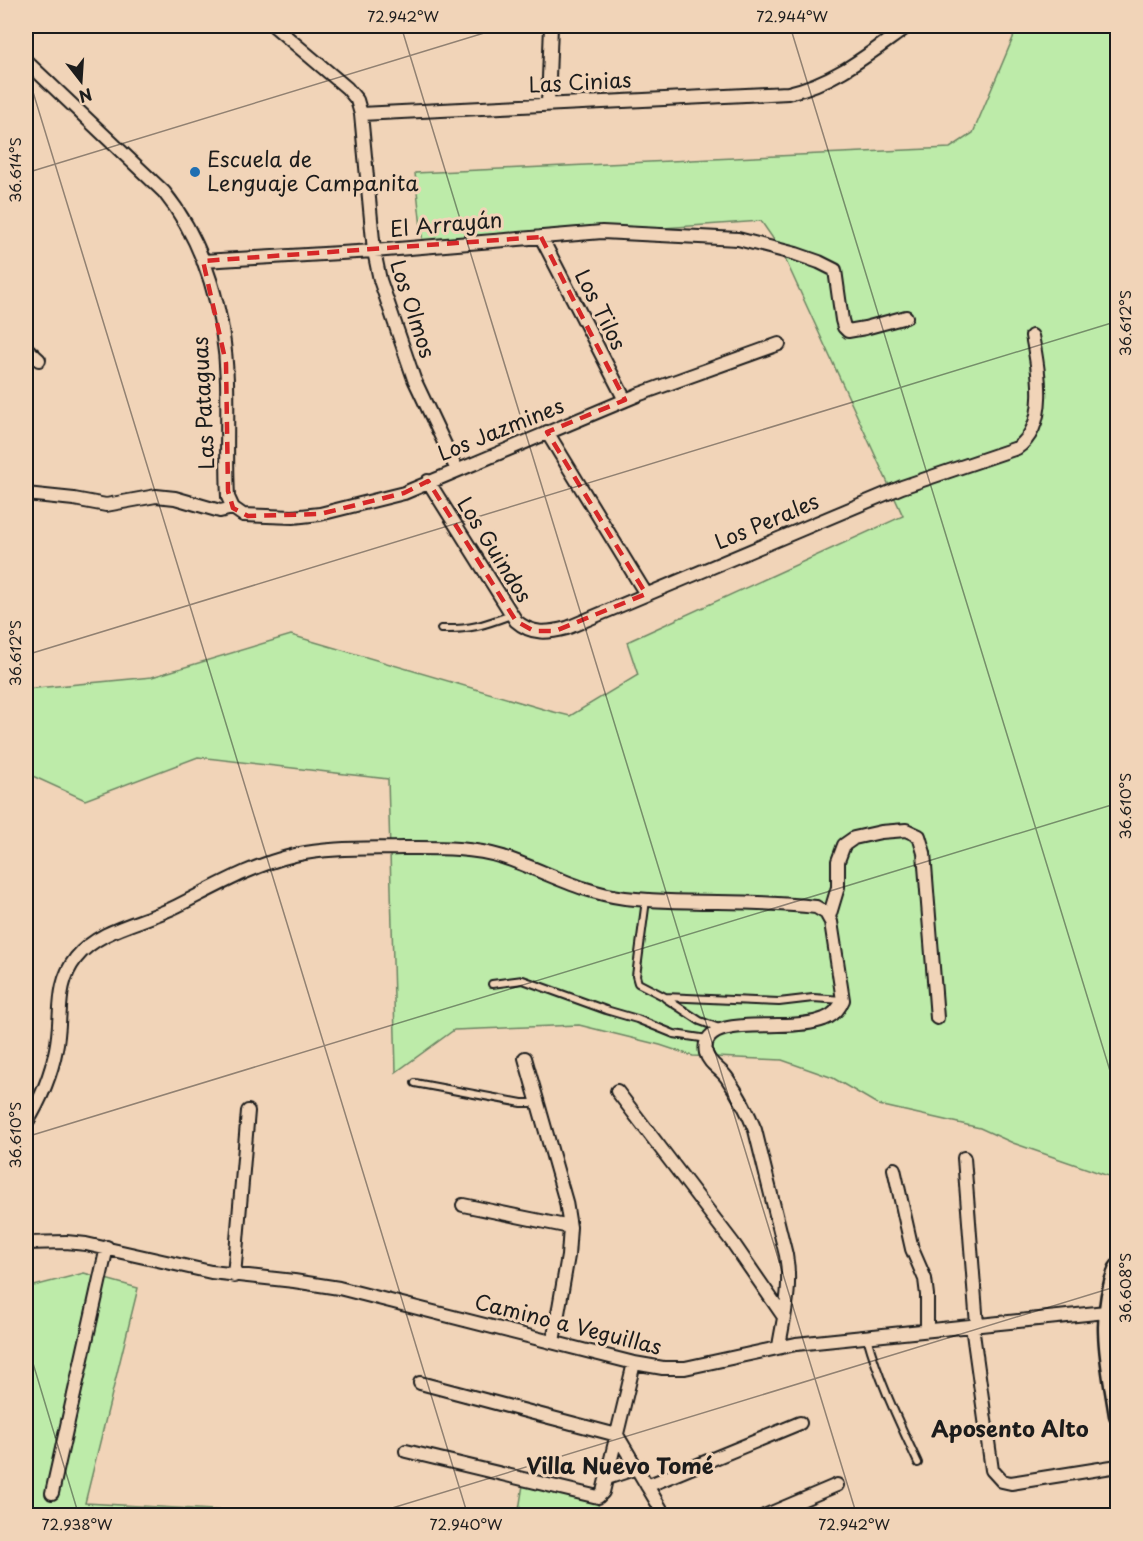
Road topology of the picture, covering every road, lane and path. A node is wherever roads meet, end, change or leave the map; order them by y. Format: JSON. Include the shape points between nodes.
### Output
{"nodes":[{"id":1,"x":274,"y":26,"type":"edge"},
{"id":2,"x":551,"y":26,"type":"edge"},
{"id":3,"x":908,"y":26,"type":"edge"},
{"id":4,"x":26,"y":61,"type":"edge"},
{"id":5,"x":548,"y":105,"type":"junction"},
{"id":6,"x":361,"y":114,"type":"junction"},
{"id":7,"x":541,"y":237,"type":"junction"},
{"id":8,"x":374,"y":251,"type":"junction"},
{"id":9,"x":203,"y":261,"type":"junction"},
{"id":10,"x":906,"y":317,"type":"dead end"},
{"id":11,"x":1032,"y":336,"type":"dead end"},
{"id":12,"x":779,"y":344,"type":"dead end"},
{"id":13,"x":26,"y":348,"type":"edge"},
{"id":14,"x":39,"y":360,"type":"dead end"},
{"id":15,"x":625,"y":400,"type":"junction"},
{"id":16,"x":547,"y":432,"type":"junction"},
{"id":17,"x":457,"y":470,"type":"junction"},
{"id":18,"x":428,"y":481,"type":"junction"},
{"id":19,"x":26,"y":494,"type":"edge"},
{"id":20,"x":233,"y":508,"type":"junction"},
{"id":21,"x":646,"y":594,"type":"junction"},
{"id":22,"x":511,"y":615,"type":"junction"},
{"id":23,"x":441,"y":630,"type":"dead end"},
{"id":24,"x":534,"y":631,"type":"joint"},
{"id":25,"x":646,"y":899,"type":"junction"},
{"id":26,"x":829,"y":917,"type":"junction"},
{"id":27,"x":492,"y":984,"type":"dead end"},
{"id":28,"x":664,"y":997,"type":"junction"},
{"id":29,"x":843,"y":1000,"type":"junction"},
{"id":30,"x":937,"y":1018,"type":"dead end"},
{"id":31,"x":724,"y":1030,"type":"junction"},
{"id":32,"x":709,"y":1039,"type":"junction"},
{"id":33,"x":525,"y":1058,"type":"dead end"},
{"id":34,"x":415,"y":1083,"type":"dead end"},
{"id":35,"x":616,"y":1091,"type":"dead end"},
{"id":36,"x":538,"y":1103,"type":"junction"},
{"id":37,"x":248,"y":1111,"type":"dead end"},
{"id":38,"x":26,"y":1124,"type":"edge"},
{"id":39,"x":964,"y":1158,"type":"dead end"},
{"id":40,"x":894,"y":1169,"type":"dead end"},
{"id":41,"x":463,"y":1205,"type":"dead end"},
{"id":42,"x":570,"y":1227,"type":"junction"},
{"id":43,"x":26,"y":1243,"type":"edge"},
{"id":44,"x":107,"y":1247,"type":"junction"},
{"id":45,"x":1118,"y":1268,"type":"edge"},
{"id":46,"x":234,"y":1276,"type":"junction"},
{"id":47,"x":1106,"y":1312,"type":"junction"},
{"id":48,"x":784,"y":1317,"type":"junction"},
{"id":49,"x":975,"y":1326,"type":"junction"},
{"id":50,"x":927,"y":1330,"type":"junction"},
{"id":51,"x":867,"y":1336,"type":"junction"},
{"id":52,"x":553,"y":1342,"type":"junction"},
{"id":53,"x":779,"y":1346,"type":"junction"},
{"id":54,"x":634,"y":1363,"type":"junction"},
{"id":55,"x":420,"y":1383,"type":"dead end"},
{"id":56,"x":1118,"y":1415,"type":"edge"},
{"id":57,"x":800,"y":1423,"type":"dead end"},
{"id":58,"x":617,"y":1435,"type":"junction"},
{"id":59,"x":405,"y":1451,"type":"dead end"},
{"id":60,"x":918,"y":1462,"type":"dead end"},
{"id":61,"x":1118,"y":1466,"type":"edge"},
{"id":62,"x":637,"y":1468,"type":"junction"},
{"id":63,"x":607,"y":1478,"type":"junction"},
{"id":64,"x":837,"y":1485,"type":"dead end"},
{"id":65,"x":647,"y":1486,"type":"junction"},
{"id":66,"x":52,"y":1493,"type":"dead end"},
{"id":67,"x":665,"y":1515,"type":"edge"},
{"id":68,"x":765,"y":1515,"type":"edge"}],
"edges":[{"from":1,"to":6,"type":"street","via":[[353,93]]},
{"from":2,"to":5,"type":"street"},
{"from":3,"to":5,"type":"street","name":"Las Cinias","via":[[835,77],[788,93]]},
{"from":4,"to":9,"type":"street","via":[[164,192],[186,223]]},
{"from":5,"to":6,"type":"street","name":"Las Cinias"},
{"from":6,"to":8,"type":"street","name":"Los Olmos"},
{"from":7,"to":8,"type":"street","name":"El Arrayán"},
{"from":7,"to":10,"type":"street","name":"El Arrayán","via":[[602,232],[754,242],[835,270],[842,320],[848,331]]},
{"from":7,"to":15,"type":"street","name":"Los Tilos"},
{"from":8,"to":9,"type":"street","name":"El Arrayán"},
{"from":8,"to":17,"type":"street","name":"Los Olmos","via":[[387,304],[414,379]]},
{"from":9,"to":20,"type":"street","name":"Las Pataguas","via":[[226,363],[228,497]]},
{"from":11,"to":21,"type":"street","name":"Los Perales","via":[[1039,375],[1036,423],[1017,448],[902,487]]},
{"from":12,"to":15,"type":"street","name":"Los Jazmines"},
{"from":13,"to":14,"type":"street"},
{"from":15,"to":16,"type":"street","name":"Los Jazmines"},
{"from":16,"to":17,"type":"street","name":"Los Jazmines"},
{"from":16,"to":21,"type":"street"},
{"from":17,"to":18,"type":"street","name":"Los Jazmines"},
{"from":18,"to":20,"type":"street","name":"Los Jazmines","via":[[404,493],[320,514],[248,516]]},
{"from":18,"to":22,"type":"street","name":"Los Guindos"},
{"from":19,"to":20,"type":"street","name":"Los Jazmines","via":[[106,505],[156,496],[220,511]]},
{"from":21,"to":24,"type":"street","name":"Los Perales","via":[[567,628],[548,633]]},
{"from":22,"to":23,"type":"lane","via":[[480,627]]},
{"from":22,"to":24,"type":"street","name":"Los Guindos"},
{"from":25,"to":26,"type":"street","via":[[811,907]]},
{"from":25,"to":28,"type":"lane","via":[[636,976],[638,983]]},
{"from":25,"to":38,"type":"street","via":[[596,892],[504,857],[462,849],[330,850],[271,862],[225,880],[160,914],[102,936],[78,956],[62,986],[53,1065]]},
{"from":26,"to":29,"type":"street"},
{"from":26,"to":30,"type":"street","via":[[844,845],[854,838],[880,832],[906,830],[919,836],[924,853]]},
{"from":27,"to":32,"type":"lane","via":[[523,980],[674,1034]]},
{"from":28,"to":29,"type":"lane","via":[[779,1002]]},
{"from":28,"to":31,"type":"lane","via":[[700,1021]]},
{"from":29,"to":31,"type":"street","via":[[835,1012],[819,1021],[752,1024]]},
{"from":31,"to":32,"type":"street"},
{"from":32,"to":48,"type":"street","via":[[707,1055],[743,1103],[755,1130],[788,1264]]},
{"from":33,"to":36,"type":"street"},
{"from":34,"to":36,"type":"lane"},
{"from":35,"to":48,"type":"street","via":[[733,1243]]},
{"from":36,"to":42,"type":"street"},
{"from":37,"to":46,"type":"street"},
{"from":39,"to":49,"type":"street"},
{"from":40,"to":50,"type":"street","via":[[912,1249],[925,1279]]},
{"from":41,"to":42,"type":"street"},
{"from":42,"to":52,"type":"street"},
{"from":43,"to":44,"type":"street","name":"Camino a Veguillas"},
{"from":44,"to":46,"type":"street","name":"Camino a Veguillas"},
{"from":44,"to":66,"type":"street"},
{"from":45,"to":47,"type":"street"},
{"from":46,"to":52,"type":"street","name":"Camino a Veguillas","via":[[339,1288]]},
{"from":47,"to":49,"type":"street","name":"Camino a Veguillas"},
{"from":47,"to":56,"type":"street"},
{"from":48,"to":53,"type":"street"},
{"from":49,"to":50,"type":"street","name":"Camino a Veguillas"},
{"from":49,"to":61,"type":"street","via":[[992,1470],[998,1479],[1011,1483]]},
{"from":50,"to":51,"type":"street","name":"Camino a Veguillas"},
{"from":51,"to":53,"type":"street","name":"Camino a Veguillas"},
{"from":51,"to":60,"type":"lane"},
{"from":52,"to":54,"type":"street","name":"Camino a Veguillas"},
{"from":53,"to":54,"type":"street","name":"Camino a Veguillas","via":[[685,1368]]},
{"from":54,"to":58,"type":"street"},
{"from":55,"to":58,"type":"street"},
{"from":57,"to":65,"type":"street"},
{"from":58,"to":62,"type":"street"},
{"from":58,"to":63,"type":"street"},
{"from":59,"to":63,"type":"street","via":[[595,1497],[602,1494]]},
{"from":62,"to":63,"type":"street"},
{"from":62,"to":65,"type":"street"},
{"from":64,"to":68,"type":"street"},
{"from":65,"to":67,"type":"street"}]}
